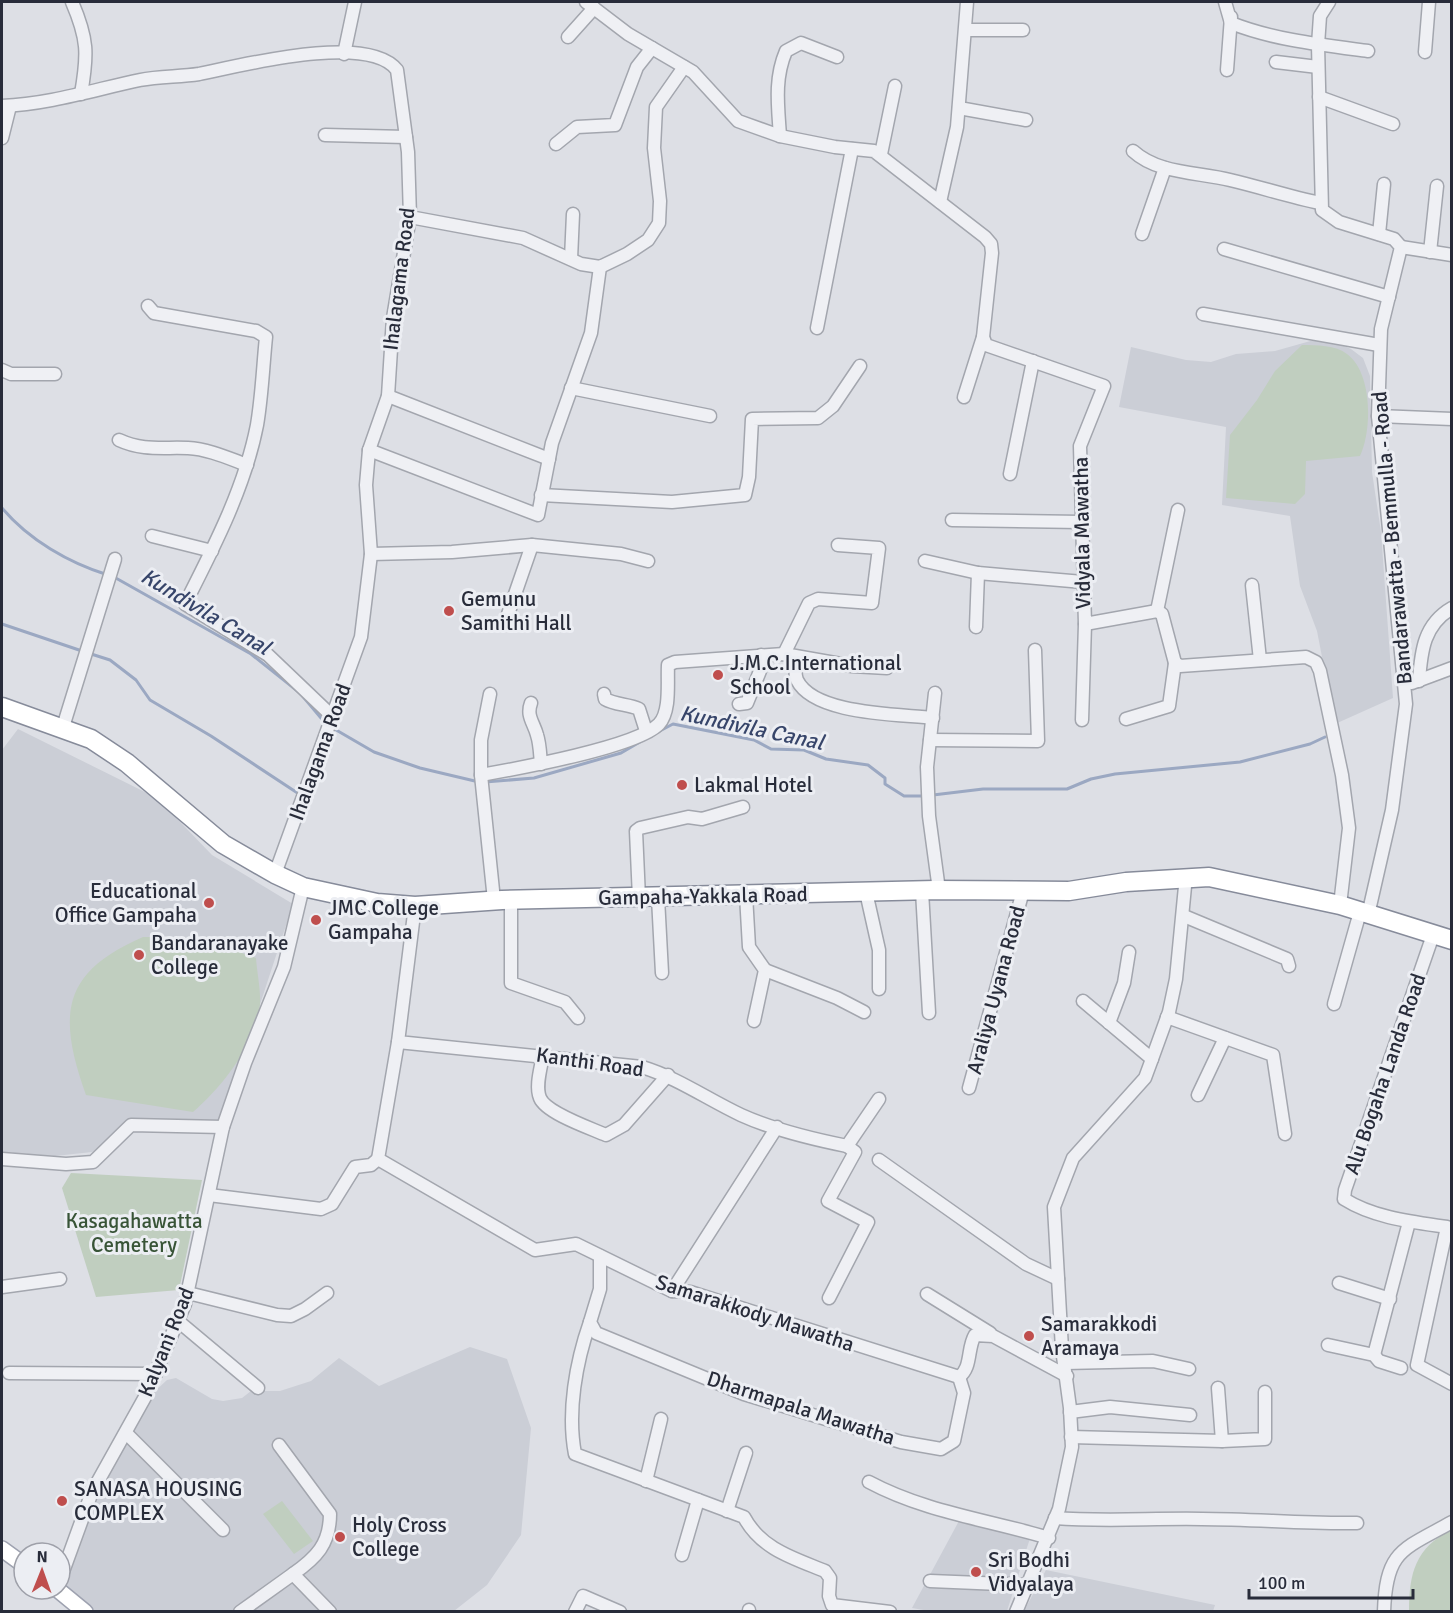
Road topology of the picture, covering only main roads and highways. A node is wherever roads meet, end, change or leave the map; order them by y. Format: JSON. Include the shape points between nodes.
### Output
{"nodes":[{"id":1,"x":2,"y":707,"type":"edge"},
{"id":2,"x":1452,"y":940,"type":"edge"},
{"id":3,"x":72,"y":1601,"type":"edge"},
{"id":4,"x":85,"y":1611,"type":"edge"}],
"edges":[{"from":1,"to":2,"type":"highway","name":"Gampaha-Yakkala Road","via":[[91,739],[128,763],[211,834],[275,874],[303,886],[377,903],[415,906],[502,900],[1069,891],[1186,876],[1268,888],[1340,905]]},
{"from":3,"to":4,"type":"main road"}]}
